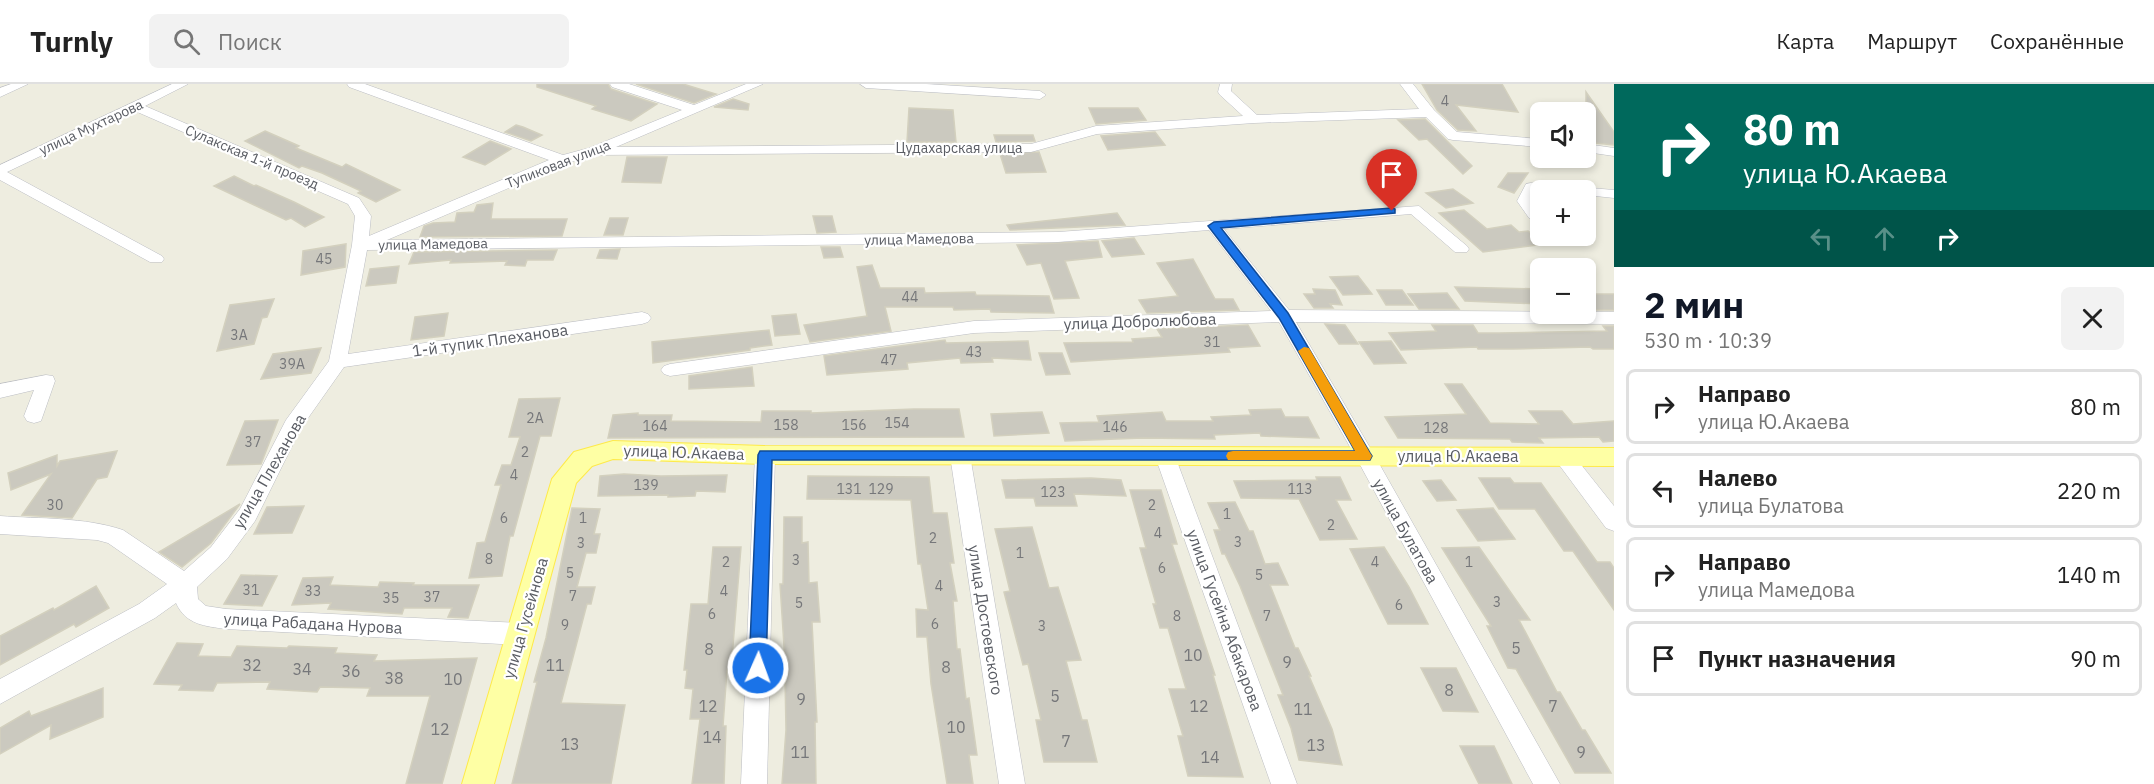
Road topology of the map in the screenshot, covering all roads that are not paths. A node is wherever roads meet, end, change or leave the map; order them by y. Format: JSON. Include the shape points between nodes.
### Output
{"nodes":[{"id":1,"x":22,"y":84,"type":"edge"},
{"id":2,"x":182,"y":84,"type":"edge"},
{"id":3,"x":353,"y":84,"type":"edge"},
{"id":4,"x":615,"y":84,"type":"edge"},
{"id":5,"x":757,"y":84,"type":"edge"},
{"id":6,"x":866,"y":84,"type":"edge"},
{"id":7,"x":1226,"y":84,"type":"edge"},
{"id":8,"x":1406,"y":84,"type":"edge"},
{"id":9,"x":0,"y":93,"type":"edge"},
{"id":10,"x":1040,"y":95,"type":"dead end"},
{"id":11,"x":134,"y":106,"type":"junction"},
{"id":12,"x":692,"y":109,"type":"junction"},
{"id":13,"x":1429,"y":113,"type":"junction"},
{"id":14,"x":1254,"y":119,"type":"junction"},
{"id":15,"x":1530,"y":141,"type":"edge"},
{"id":16,"x":626,"y":144,"type":"junction"},
{"id":17,"x":1596,"y":149,"type":"edge"},
{"id":18,"x":1614,"y":152,"type":"edge"},
{"id":19,"x":562,"y":160,"type":"junction"},
{"id":20,"x":0,"y":172,"type":"edge"},
{"id":21,"x":1530,"y":189,"type":"edge"},
{"id":22,"x":1596,"y":191,"type":"edge"},
{"id":23,"x":1614,"y":194,"type":"edge"},
{"id":24,"x":1530,"y":209,"type":"edge"},
{"id":25,"x":363,"y":216,"type":"joint"},
{"id":26,"x":1214,"y":226,"type":"junction"},
{"id":27,"x":360,"y":245,"type":"junction"},
{"id":28,"x":1461,"y":249,"type":"dead end"},
{"id":29,"x":156,"y":259,"type":"dead end"},
{"id":30,"x":1284,"y":316,"type":"junction"},
{"id":31,"x":642,"y":318,"type":"dead end"},
{"id":32,"x":1614,"y":318,"type":"edge"},
{"id":33,"x":338,"y":362,"type":"junction"},
{"id":34,"x":670,"y":370,"type":"dead end"},
{"id":35,"x":0,"y":391,"type":"edge"},
{"id":36,"x":34,"y":416,"type":"dead end"},
{"id":37,"x":765,"y":455,"type":"junction"},
{"id":38,"x":960,"y":455,"type":"junction"},
{"id":39,"x":1165,"y":456,"type":"junction"},
{"id":40,"x":1365,"y":456,"type":"junction"},
{"id":41,"x":1564,"y":457,"type":"junction"},
{"id":42,"x":1614,"y":457,"type":"edge"},
{"id":43,"x":583,"y":459,"type":"joint"},
{"id":44,"x":1614,"y":522,"type":"edge"},
{"id":45,"x":0,"y":525,"type":"edge"},
{"id":46,"x":185,"y":584,"type":"junction"},
{"id":47,"x":520,"y":634,"type":"junction"},
{"id":48,"x":0,"y":692,"type":"edge"},
{"id":49,"x":478,"y":784,"type":"edge"},
{"id":50,"x":754,"y":784,"type":"edge"},
{"id":51,"x":1012,"y":784,"type":"edge"},
{"id":52,"x":1284,"y":784,"type":"edge"},
{"id":53,"x":1546,"y":784,"type":"edge"}],
"edges":[{"from":1,"to":9,"type":"street"},
{"from":2,"to":11,"type":"street","name":"улица Мухтарова"},
{"from":3,"to":19,"type":"street"},
{"from":4,"to":12,"type":"street"},
{"from":5,"to":12,"type":"street","name":"Тупиковая улица"},
{"from":6,"to":10,"type":"street"},
{"from":7,"to":14,"type":"street","via":[[1224,92]]},
{"from":8,"to":13,"type":"street"},
{"from":11,"to":20,"type":"street","name":"улица Мухтарова"},
{"from":11,"to":25,"type":"street","name":"Сулакская 1-й проезд","via":[[354,201]]},
{"from":12,"to":16,"type":"street","name":"Тупиковая улица"},
{"from":13,"to":14,"type":"street","name":"Цудахарская улица"},
{"from":13,"to":15,"type":"street","via":[[1453,136]]},
{"from":14,"to":16,"type":"street","name":"Цудахарская улица","via":[[1096,130],[1031,148]]},
{"from":16,"to":19,"type":"street","name":"Тупиковая улица"},
{"from":17,"to":18,"type":"street"},
{"from":19,"to":27,"type":"street","name":"Тупиковая улица"},
{"from":20,"to":29,"type":"street"},
{"from":21,"to":24,"type":"street","via":[[1524,201]]},
{"from":22,"to":23,"type":"street"},
{"from":25,"to":27,"type":"street","name":"улица Плеханова"},
{"from":26,"to":27,"type":"street","name":"улица Мамедова","via":[[1058,237]]},
{"from":26,"to":28,"type":"street","name":"улица Мамедова","via":[[1414,209]]},
{"from":26,"to":30,"type":"street","name":"улица Булатова"},
{"from":27,"to":33,"type":"street","name":"улица Плеханова"},
{"from":30,"to":32,"type":"street","name":"улица Добролюбова"},
{"from":30,"to":34,"type":"street","name":"улица Добролюбова","via":[[974,327]]},
{"from":30,"to":40,"type":"street","name":"улица Булатова"},
{"from":31,"to":33,"type":"street","name":"1-й тупик Плеханова"},
{"from":33,"to":46,"type":"street","name":"улица Плеханова","via":[[293,424],[248,515],[219,553]]},
{"from":35,"to":36,"type":"street","via":[[46,381]]},
{"from":37,"to":38,"type":"main road","name":"улица Ю.Акаева"},
{"from":37,"to":43,"type":"main road","name":"улица Ю.Акаева","via":[[613,450]]},
{"from":37,"to":50,"type":"street"},
{"from":38,"to":39,"type":"main road","name":"улица Ю.Акаева"},
{"from":38,"to":51,"type":"street","name":"улица Достоевского"},
{"from":39,"to":40,"type":"main road","name":"улица Ю.Акаева"},
{"from":39,"to":52,"type":"street","name":"улица Гусейна Абакарова"},
{"from":40,"to":41,"type":"main road","name":"улица Ю.Акаева"},
{"from":40,"to":53,"type":"street","name":"улица Булатова"},
{"from":41,"to":42,"type":"main road","name":"улица Ю.Акаева"},
{"from":41,"to":44,"type":"street"},
{"from":43,"to":47,"type":"main road","name":"улица Гусейнова","via":[[565,479]]},
{"from":45,"to":46,"type":"street","via":[[97,531],[115,536]]},
{"from":46,"to":47,"type":"street","name":"улица Рабадана Нурова","via":[[187,603],[200,615],[226,619]]},
{"from":46,"to":48,"type":"street","name":"улица Плеханова","via":[[147,611]]},
{"from":47,"to":49,"type":"main road","name":"улица Гусейнова"}]}
